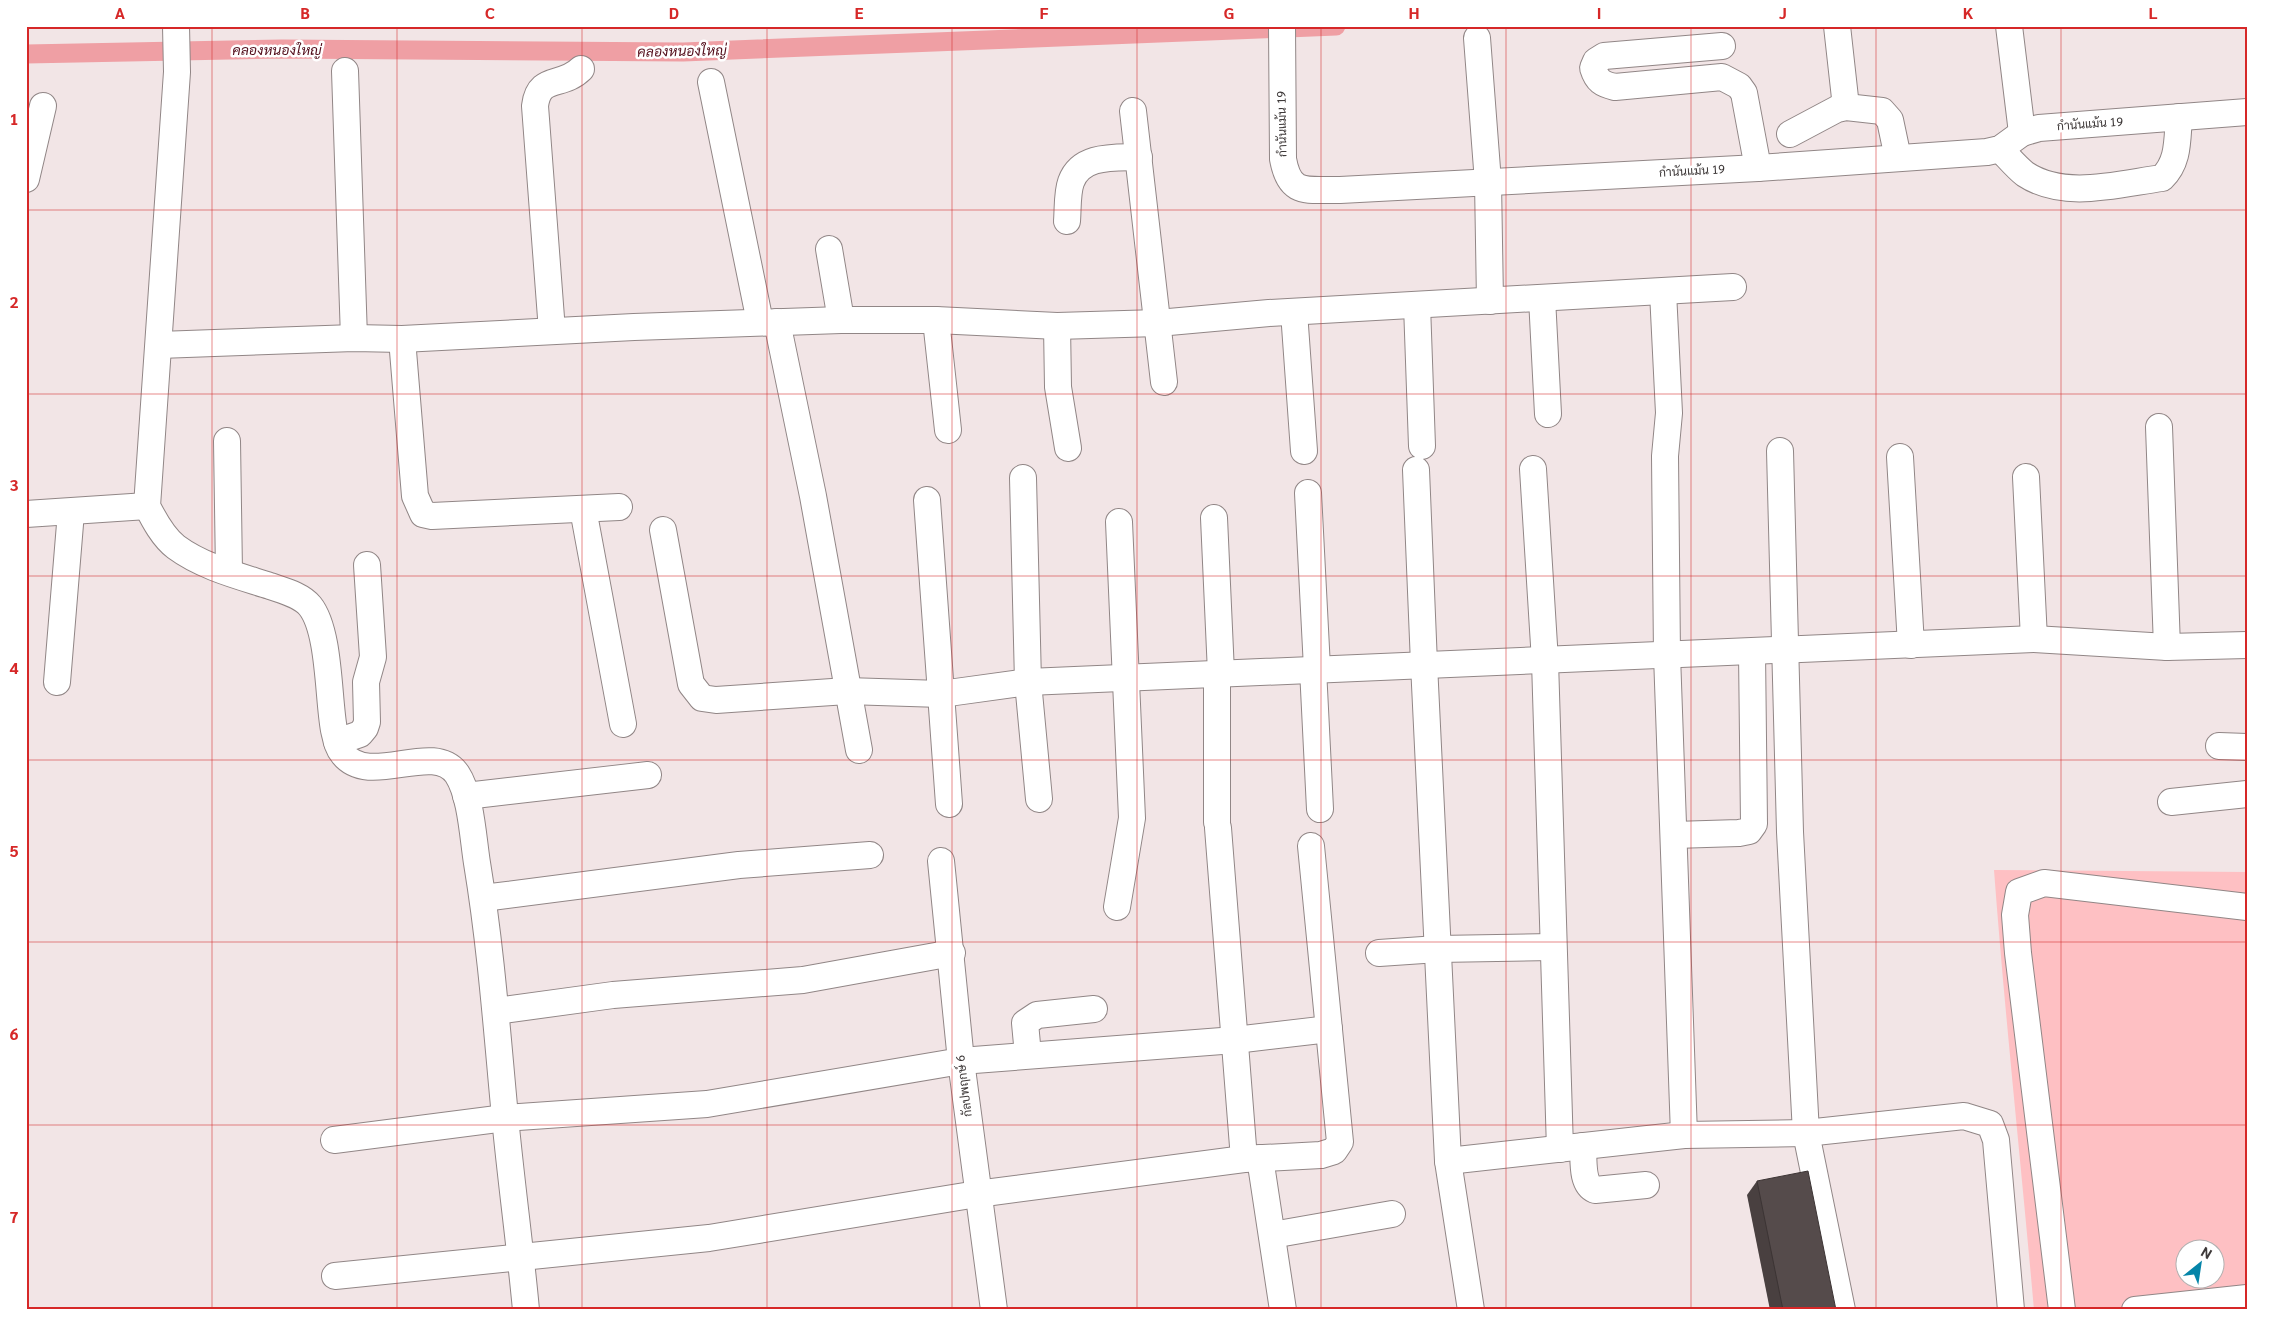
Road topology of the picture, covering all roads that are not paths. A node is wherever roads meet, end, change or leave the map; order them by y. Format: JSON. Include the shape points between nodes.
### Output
{"nodes":[{"id":1,"x":1837,"y":26,"type":"edge"},
{"id":2,"x":2009,"y":26,"type":"edge"},
{"id":3,"x":176,"y":33,"type":"edge"},
{"id":4,"x":1282,"y":36,"type":"edge"},
{"id":5,"x":1477,"y":38,"type":"dead end"},
{"id":6,"x":1722,"y":46,"type":"dead end"},
{"id":7,"x":581,"y":68,"type":"dead end"},
{"id":8,"x":345,"y":71,"type":"dead end"},
{"id":9,"x":711,"y":82,"type":"dead end"},
{"id":10,"x":2002,"y":83,"type":"dead end"},
{"id":11,"x":43,"y":106,"type":"dead end"},
{"id":12,"x":1846,"y":107,"type":"junction"},
{"id":13,"x":1133,"y":111,"type":"dead end"},
{"id":14,"x":2247,"y":112,"type":"edge"},
{"id":15,"x":2179,"y":118,"type":"junction"},
{"id":16,"x":1790,"y":134,"type":"dead end"},
{"id":17,"x":2011,"y":141,"type":"junction"},
{"id":18,"x":1138,"y":156,"type":"junction"},
{"id":19,"x":1898,"y":158,"type":"junction"},
{"id":20,"x":1758,"y":168,"type":"junction"},
{"id":21,"x":26,"y":179,"type":"edge"},
{"id":22,"x":1488,"y":182,"type":"junction"},
{"id":23,"x":1067,"y":220,"type":"dead end"},
{"id":24,"x":828,"y":249,"type":"dead end"},
{"id":25,"x":1733,"y":288,"type":"dead end"},
{"id":26,"x":1664,"y":292,"type":"junction"},
{"id":27,"x":1542,"y":298,"type":"junction"},
{"id":28,"x":1490,"y":301,"type":"junction"},
{"id":29,"x":1417,"y":305,"type":"junction"},
{"id":30,"x":1294,"y":312,"type":"junction"},
{"id":31,"x":841,"y":320,"type":"junction"},
{"id":32,"x":936,"y":320,"type":"junction"},
{"id":33,"x":769,"y":322,"type":"junction"},
{"id":34,"x":1158,"y":323,"type":"junction"},
{"id":35,"x":1057,"y":326,"type":"junction"},
{"id":36,"x":552,"y":331,"type":"junction"},
{"id":37,"x":354,"y":338,"type":"junction"},
{"id":38,"x":402,"y":339,"type":"junction"},
{"id":39,"x":159,"y":345,"type":"junction"},
{"id":40,"x":1164,"y":382,"type":"dead end"},
{"id":41,"x":1548,"y":414,"type":"dead end"},
{"id":42,"x":2159,"y":427,"type":"dead end"},
{"id":43,"x":948,"y":430,"type":"dead end"},
{"id":44,"x":227,"y":441,"type":"dead end"},
{"id":45,"x":1068,"y":448,"type":"dead end"},
{"id":46,"x":1304,"y":451,"type":"dead end"},
{"id":47,"x":1780,"y":451,"type":"dead end"},
{"id":48,"x":1900,"y":457,"type":"dead end"},
{"id":49,"x":1533,"y":469,"type":"dead end"},
{"id":50,"x":2026,"y":477,"type":"dead end"},
{"id":51,"x":1022,"y":478,"type":"dead end"},
{"id":52,"x":1308,"y":493,"type":"dead end"},
{"id":53,"x":927,"y":500,"type":"dead end"},
{"id":54,"x":147,"y":506,"type":"junction"},
{"id":55,"x":619,"y":507,"type":"dead end"},
{"id":56,"x":583,"y":509,"type":"junction"},
{"id":57,"x":71,"y":512,"type":"junction"},
{"id":58,"x":26,"y":514,"type":"edge"},
{"id":59,"x":1214,"y":518,"type":"dead end"},
{"id":60,"x":1119,"y":522,"type":"dead end"},
{"id":61,"x":663,"y":530,"type":"dead end"},
{"id":62,"x":367,"y":565,"type":"dead end"},
{"id":63,"x":229,"y":572,"type":"junction"},
{"id":64,"x":2034,"y":639,"type":"junction"},
{"id":65,"x":1911,"y":645,"type":"junction"},
{"id":66,"x":2247,"y":645,"type":"edge"},
{"id":67,"x":2167,"y":647,"type":"junction"},
{"id":68,"x":1787,"y":650,"type":"junction"},
{"id":69,"x":1752,"y":652,"type":"junction"},
{"id":70,"x":1667,"y":656,"type":"junction"},
{"id":71,"x":1545,"y":661,"type":"junction"},
{"id":72,"x":1424,"y":664,"type":"junction"},
{"id":73,"x":1315,"y":669,"type":"junction"},
{"id":74,"x":1219,"y":673,"type":"junction"},
{"id":75,"x":1126,"y":677,"type":"junction"},
{"id":76,"x":57,"y":682,"type":"dead end"},
{"id":77,"x":1028,"y":682,"type":"junction"},
{"id":78,"x":847,"y":692,"type":"junction"},
{"id":79,"x":941,"y":694,"type":"junction"},
{"id":80,"x":624,"y":724,"type":"dead end"},
{"id":81,"x":337,"y":742,"type":"junction"},
{"id":82,"x":2220,"y":746,"type":"dead end"},
{"id":83,"x":2247,"y":748,"type":"edge"},
{"id":84,"x":859,"y":750,"type":"dead end"},
{"id":85,"x":648,"y":775,"type":"dead end"},
{"id":86,"x":2247,"y":794,"type":"edge"},
{"id":87,"x":466,"y":796,"type":"junction"},
{"id":88,"x":1039,"y":799,"type":"dead end"},
{"id":89,"x":2171,"y":802,"type":"dead end"},
{"id":90,"x":949,"y":804,"type":"dead end"},
{"id":91,"x":1320,"y":809,"type":"dead end"},
{"id":92,"x":1674,"y":835,"type":"junction"},
{"id":93,"x":1311,"y":846,"type":"dead end"},
{"id":94,"x":870,"y":855,"type":"dead end"},
{"id":95,"x":941,"y":860,"type":"dead end"},
{"id":96,"x":483,"y":898,"type":"junction"},
{"id":97,"x":1117,"y":907,"type":"dead end"},
{"id":98,"x":2247,"y":907,"type":"edge"},
{"id":99,"x":1552,"y":947,"type":"junction"},
{"id":100,"x":1438,"y":949,"type":"junction"},
{"id":101,"x":952,"y":953,"type":"junction"},
{"id":102,"x":1378,"y":953,"type":"dead end"},
{"id":103,"x":1094,"y":1008,"type":"dead end"},
{"id":104,"x":496,"y":1011,"type":"junction"},
{"id":105,"x":1329,"y":1029,"type":"junction"},
{"id":106,"x":1235,"y":1040,"type":"junction"},
{"id":107,"x":1028,"y":1054,"type":"junction"},
{"id":108,"x":961,"y":1061,"type":"junction"},
{"id":109,"x":505,"y":1118,"type":"junction"},
{"id":110,"x":1806,"y":1133,"type":"junction"},
{"id":111,"x":1692,"y":1134,"type":"junction"},
{"id":112,"x":334,"y":1140,"type":"dead end"},
{"id":113,"x":1571,"y":1148,"type":"junction"},
{"id":114,"x":1252,"y":1158,"type":"junction"},
{"id":115,"x":1448,"y":1161,"type":"junction"},
{"id":116,"x":1646,"y":1185,"type":"dead end"},
{"id":117,"x":978,"y":1194,"type":"junction"},
{"id":118,"x":1392,"y":1214,"type":"dead end"},
{"id":119,"x":1272,"y":1236,"type":"junction"},
{"id":120,"x":521,"y":1258,"type":"junction"},
{"id":121,"x":335,"y":1276,"type":"dead end"},
{"id":122,"x":2247,"y":1298,"type":"edge"},
{"id":123,"x":1280,"y":1309,"type":"edge"},
{"id":124,"x":526,"y":1310,"type":"edge"},
{"id":125,"x":994,"y":1310,"type":"edge"},
{"id":126,"x":1471,"y":1310,"type":"edge"},
{"id":127,"x":1842,"y":1310,"type":"edge"},
{"id":128,"x":2011,"y":1310,"type":"edge"},
{"id":129,"x":2062,"y":1310,"type":"edge"},
{"id":130,"x":2135,"y":1310,"type":"edge"}],
"edges":[{"from":1,"to":12,"type":"street"},
{"from":2,"to":17,"type":"street"},
{"from":3,"to":39,"type":"street","via":[[177,72]]},
{"from":4,"to":22,"type":"street","name":"กำนันแม้น 19","via":[[1282,159],[1286,176],[1294,186],[1340,190]]},
{"from":5,"to":22,"type":"street"},
{"from":6,"to":20,"type":"street","via":[[1604,56],[1596,61],[1593,68],[1596,78],[1615,87],[1722,77],[1739,86],[1744,93]]},
{"from":7,"to":36,"type":"street","via":[[575,75],[541,87],[535,106]]},
{"from":8,"to":37,"type":"street"},
{"from":9,"to":33,"type":"street"},
{"from":10,"to":17,"type":"street"},
{"from":11,"to":21,"type":"street"},
{"from":12,"to":16,"type":"street"},
{"from":12,"to":19,"type":"street","via":[[1886,114]]},
{"from":13,"to":18,"type":"street"},
{"from":14,"to":15,"type":"street","name":"กำนันแม้น 19"},
{"from":15,"to":17,"type":"street","name":"กำนันแม้น 19","via":[[2039,128]]},
{"from":15,"to":17,"type":"street","via":[[2175,160],[2162,178],[2082,188],[2060,187],[2024,173]]},
{"from":17,"to":19,"type":"street","name":"กำนันแม้น 19","via":[[1987,152]]},
{"from":18,"to":23,"type":"street","via":[[1089,161],[1079,168],[1070,182]]},
{"from":18,"to":34,"type":"street"},
{"from":19,"to":20,"type":"street","name":"กำนันแม้น 19"},
{"from":20,"to":22,"type":"street","name":"กำนันแม้น 19"},
{"from":22,"to":28,"type":"street"},
{"from":24,"to":31,"type":"street"},
{"from":25,"to":26,"type":"street"},
{"from":26,"to":27,"type":"street"},
{"from":26,"to":70,"type":"street","via":[[1669,413],[1665,456]]},
{"from":27,"to":28,"type":"street"},
{"from":27,"to":41,"type":"street"},
{"from":28,"to":29,"type":"street"},
{"from":29,"to":30,"type":"street"},
{"from":29,"to":72,"type":"street"},
{"from":30,"to":34,"type":"street"},
{"from":30,"to":46,"type":"street"},
{"from":31,"to":32,"type":"street"},
{"from":31,"to":33,"type":"street"},
{"from":32,"to":35,"type":"street"},
{"from":32,"to":43,"type":"street"},
{"from":33,"to":36,"type":"street"},
{"from":33,"to":78,"type":"street","via":[[813,496]]},
{"from":34,"to":35,"type":"street"},
{"from":34,"to":40,"type":"street"},
{"from":35,"to":45,"type":"street","via":[[1058,387]]},
{"from":36,"to":38,"type":"street"},
{"from":37,"to":38,"type":"street"},
{"from":37,"to":39,"type":"street"},
{"from":38,"to":56,"type":"street","via":[[415,496],[423,514]]},
{"from":39,"to":54,"type":"street"},
{"from":42,"to":67,"type":"street"},
{"from":44,"to":63,"type":"street"},
{"from":47,"to":68,"type":"street"},
{"from":48,"to":65,"type":"street"},
{"from":49,"to":71,"type":"street"},
{"from":50,"to":64,"type":"street"},
{"from":51,"to":77,"type":"street"},
{"from":52,"to":73,"type":"street"},
{"from":53,"to":79,"type":"street"},
{"from":54,"to":57,"type":"street"},
{"from":54,"to":63,"type":"street","via":[[157,525],[175,546]]},
{"from":55,"to":56,"type":"street"},
{"from":56,"to":80,"type":"street"},
{"from":57,"to":58,"type":"street"},
{"from":57,"to":76,"type":"street"},
{"from":59,"to":74,"type":"street"},
{"from":60,"to":75,"type":"street"},
{"from":61,"to":78,"type":"street","via":[[690,684],[702,698],[716,700]]},
{"from":62,"to":81,"type":"street","via":[[374,657],[366,682],[367,722],[360,734]]},
{"from":63,"to":81,"type":"street","via":[[294,595],[308,604],[318,617]]},
{"from":64,"to":65,"type":"street"},
{"from":64,"to":67,"type":"street"},
{"from":65,"to":68,"type":"street"},
{"from":66,"to":67,"type":"street"},
{"from":68,"to":69,"type":"street"},
{"from":68,"to":110,"type":"street","via":[[1790,832]]},
{"from":69,"to":70,"type":"street"},
{"from":69,"to":92,"type":"street","via":[[1754,824],[1749,831],[1739,833]]},
{"from":70,"to":71,"type":"street"},
{"from":70,"to":92,"type":"street"},
{"from":71,"to":72,"type":"street"},
{"from":71,"to":99,"type":"street"},
{"from":72,"to":73,"type":"street"},
{"from":72,"to":100,"type":"street"},
{"from":73,"to":74,"type":"street"},
{"from":73,"to":91,"type":"street"},
{"from":74,"to":75,"type":"street"},
{"from":74,"to":106,"type":"street","via":[[1217,825]]},
{"from":75,"to":77,"type":"street"},
{"from":75,"to":97,"type":"street","via":[[1132,818]]},
{"from":77,"to":79,"type":"street"},
{"from":77,"to":88,"type":"street"},
{"from":78,"to":79,"type":"street"},
{"from":78,"to":84,"type":"street"},
{"from":79,"to":90,"type":"street"},
{"from":81,"to":87,"type":"street","via":[[344,756],[359,764],[380,767],[436,761],[450,767],[458,776]]},
{"from":82,"to":83,"type":"street"},
{"from":85,"to":87,"type":"street"},
{"from":86,"to":89,"type":"street"},
{"from":87,"to":96,"type":"street"},
{"from":92,"to":111,"type":"street"},
{"from":93,"to":105,"type":"street"},
{"from":94,"to":96,"type":"street","via":[[739,866]]},
{"from":95,"to":101,"type":"street","name":"กัลปพฤกษ์ 6"},
{"from":96,"to":104,"type":"street"},
{"from":98,"to":129,"type":"street","via":[[2044,883],[2019,892],[2015,914],[2018,952]]},
{"from":99,"to":100,"type":"street"},
{"from":99,"to":113,"type":"street"},
{"from":100,"to":102,"type":"street"},
{"from":100,"to":115,"type":"street"},
{"from":101,"to":104,"type":"street","via":[[803,980],[613,995]]},
{"from":101,"to":108,"type":"street","name":"กัลปพฤกษ์ 6"},
{"from":103,"to":107,"type":"street","via":[[1029,1019],[1026,1023]]},
{"from":104,"to":109,"type":"street"},
{"from":105,"to":106,"type":"street"},
{"from":105,"to":114,"type":"street","via":[[1340,1142],[1334,1151],[1321,1155]]},
{"from":106,"to":107,"type":"street"},
{"from":106,"to":114,"type":"street"},
{"from":107,"to":108,"type":"street"},
{"from":108,"to":109,"type":"street","via":[[707,1104]]},
{"from":108,"to":117,"type":"street","name":"กัลปพฤกษ์ 6"},
{"from":109,"to":112,"type":"street"},
{"from":109,"to":120,"type":"street"},
{"from":110,"to":111,"type":"street"},
{"from":110,"to":127,"type":"street"},
{"from":110,"to":128,"type":"street","via":[[1964,1116],[1990,1124],[1996,1140]]},
{"from":111,"to":113,"type":"street"},
{"from":113,"to":115,"type":"street"},
{"from":113,"to":116,"type":"street","via":[[1586,1182],[1594,1190]]},
{"from":114,"to":117,"type":"street"},
{"from":114,"to":119,"type":"street"},
{"from":115,"to":126,"type":"street"},
{"from":117,"to":120,"type":"street","via":[[709,1238]]},
{"from":117,"to":125,"type":"street","name":"กัลปพฤกษ์ 6"},
{"from":118,"to":119,"type":"street"},
{"from":119,"to":123,"type":"street"},
{"from":120,"to":121,"type":"street"},
{"from":120,"to":124,"type":"street"},
{"from":122,"to":130,"type":"street"}]}
